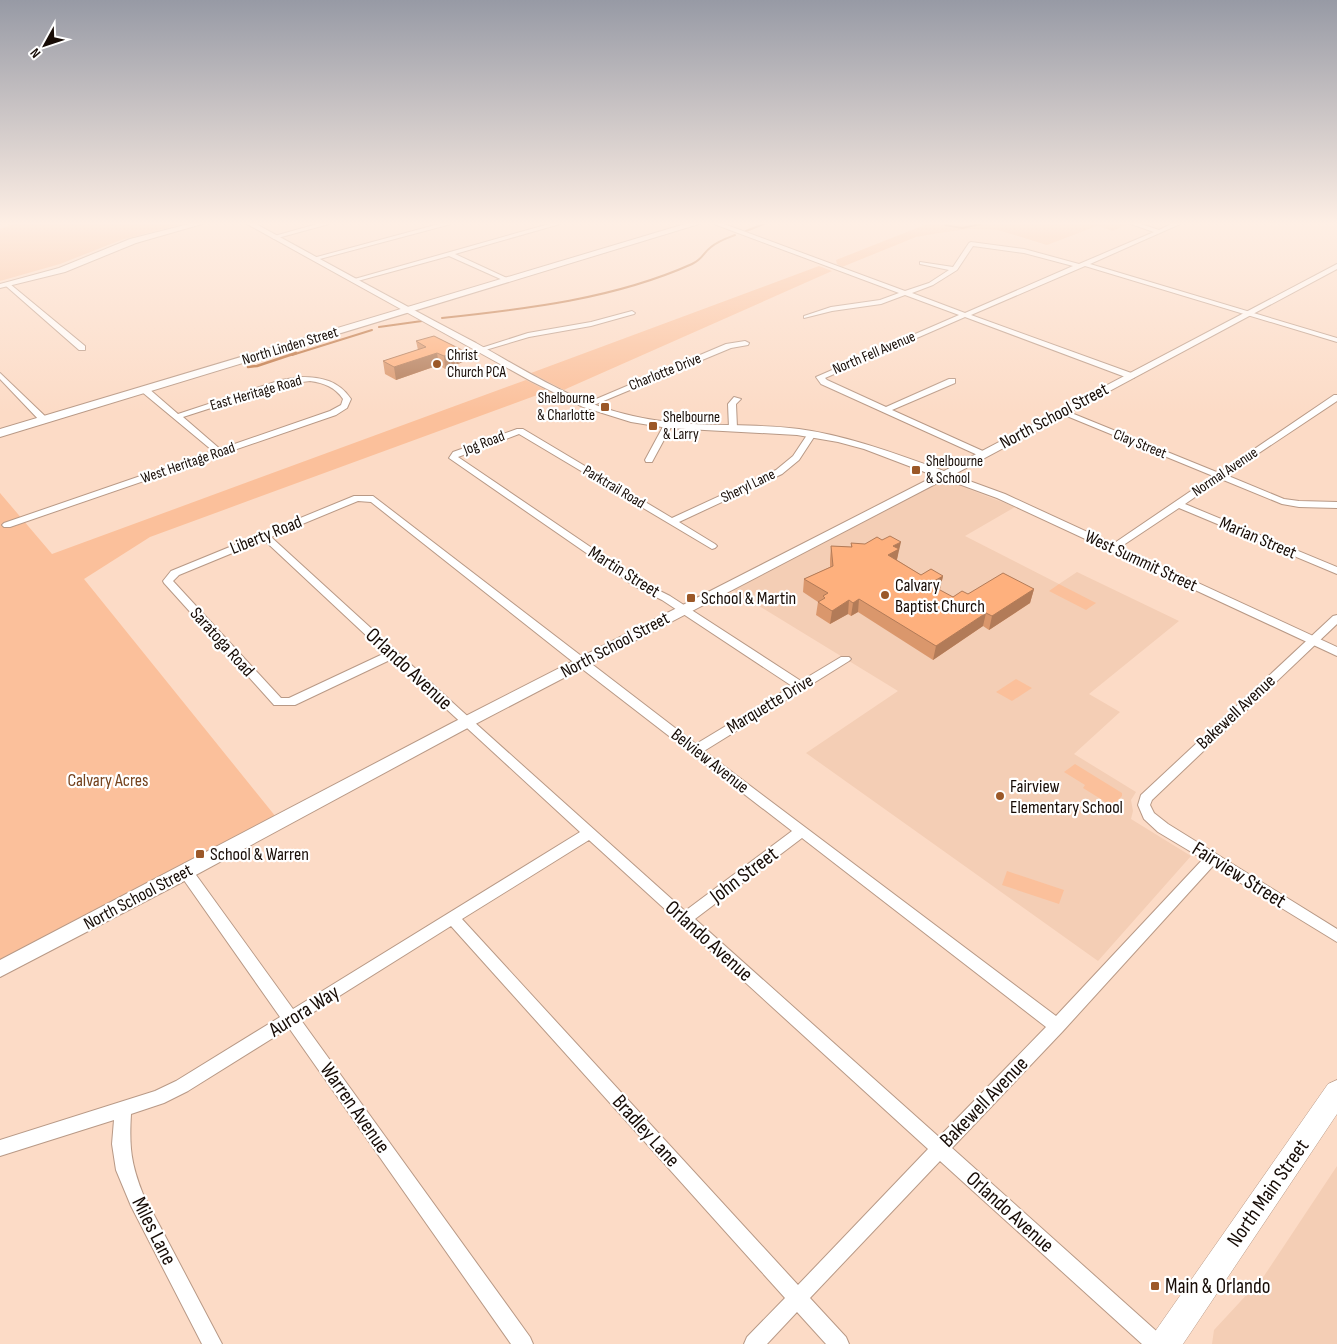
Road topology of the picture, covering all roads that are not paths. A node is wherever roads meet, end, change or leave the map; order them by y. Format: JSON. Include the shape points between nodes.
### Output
{"nodes":[{"id":1,"x":5,"y":287,"type":"edge"},
{"id":2,"x":366,"y":287,"type":"edge"},
{"id":3,"x":485,"y":287,"type":"edge"},
{"id":4,"x":886,"y":287,"type":"edge"},
{"id":5,"x":924,"y":287,"type":"edge"},
{"id":6,"x":1031,"y":287,"type":"edge"},
{"id":7,"x":1158,"y":287,"type":"edge"},
{"id":8,"x":1298,"y":287,"type":"edge"},
{"id":9,"x":906,"y":294,"type":"junction"},
{"id":10,"x":409,"y":310,"type":"junction"},
{"id":11,"x":632,"y":313,"type":"dead end"},
{"id":12,"x":1249,"y":313,"type":"junction"},
{"id":13,"x":964,"y":315,"type":"junction"},
{"id":14,"x":806,"y":317,"type":"dead end"},
{"id":15,"x":1337,"y":340,"type":"edge"},
{"id":16,"x":745,"y":343,"type":"dead end"},
{"id":17,"x":82,"y":348,"type":"dead end"},
{"id":18,"x":482,"y":349,"type":"junction"},
{"id":19,"x":0,"y":374,"type":"edge"},
{"id":20,"x":1131,"y":376,"type":"junction"},
{"id":21,"x":952,"y":381,"type":"dead end"},
{"id":22,"x":335,"y":387,"type":"joint"},
{"id":23,"x":145,"y":390,"type":"junction"},
{"id":24,"x":1337,"y":397,"type":"edge"},
{"id":25,"x":737,"y":399,"type":"dead end"},
{"id":26,"x":586,"y":405,"type":"junction"},
{"id":27,"x":886,"y":410,"type":"junction"},
{"id":28,"x":1061,"y":412,"type":"junction"},
{"id":29,"x":176,"y":417,"type":"junction"},
{"id":30,"x":44,"y":420,"type":"junction"},
{"id":31,"x":668,"y":425,"type":"junction"},
{"id":32,"x":733,"y":428,"type":"junction"},
{"id":33,"x":514,"y":432,"type":"joint"},
{"id":34,"x":0,"y":433,"type":"edge"},
{"id":35,"x":812,"y":434,"type":"junction"},
{"id":36,"x":219,"y":452,"type":"junction"},
{"id":37,"x":982,"y":454,"type":"junction"},
{"id":38,"x":454,"y":456,"type":"joint"},
{"id":39,"x":649,"y":460,"type":"dead end"},
{"id":40,"x":944,"y":475,"type":"junction"},
{"id":41,"x":1219,"y":475,"type":"junction"},
{"id":42,"x":364,"y":497,"type":"joint"},
{"id":43,"x":1178,"y":504,"type":"junction"},
{"id":44,"x":1337,"y":505,"type":"edge"},
{"id":45,"x":672,"y":522,"type":"junction"},
{"id":46,"x":7,"y":526,"type":"dead end"},
{"id":47,"x":265,"y":536,"type":"junction"},
{"id":48,"x":712,"y":546,"type":"dead end"},
{"id":49,"x":1113,"y":548,"type":"junction"},
{"id":50,"x":1337,"y":571,"type":"edge"},
{"id":51,"x":170,"y":577,"type":"joint"},
{"id":52,"x":683,"y":610,"type":"junction"},
{"id":53,"x":1337,"y":618,"type":"edge"},
{"id":54,"x":1313,"y":641,"type":"junction"},
{"id":55,"x":1337,"y":652,"type":"edge"},
{"id":56,"x":393,"y":654,"type":"junction"},
{"id":57,"x":845,"y":659,"type":"dead end"},
{"id":58,"x":581,"y":663,"type":"junction"},
{"id":59,"x":800,"y":686,"type":"junction"},
{"id":60,"x":467,"y":722,"type":"junction"},
{"id":61,"x":696,"y":750,"type":"junction"},
{"id":62,"x":1144,"y":810,"type":"joint"},
{"id":63,"x":802,"y":831,"type":"junction"},
{"id":64,"x":589,"y":833,"type":"junction"},
{"id":65,"x":1212,"y":858,"type":"junction"},
{"id":66,"x":186,"y":872,"type":"junction"},
{"id":67,"x":452,"y":918,"type":"junction"},
{"id":68,"x":685,"y":919,"type":"junction"},
{"id":69,"x":1337,"y":936,"type":"edge"},
{"id":70,"x":0,"y":969,"type":"edge"},
{"id":71,"x":291,"y":1019,"type":"junction"},
{"id":72,"x":1057,"y":1026,"type":"junction"},
{"id":73,"x":1337,"y":1092,"type":"edge"},
{"id":74,"x":123,"y":1110,"type":"junction"},
{"id":75,"x":0,"y":1148,"type":"edge"},
{"id":76,"x":940,"y":1149,"type":"junction"},
{"id":77,"x":797,"y":1298,"type":"junction"},
{"id":78,"x":212,"y":1344,"type":"edge"},
{"id":79,"x":522,"y":1344,"type":"edge"},
{"id":80,"x":754,"y":1344,"type":"edge"},
{"id":81,"x":839,"y":1344,"type":"edge"},
{"id":82,"x":1156,"y":1344,"type":"edge"},
{"id":83,"x":1165,"y":1344,"type":"edge"}],
"edges":[{"from":1,"to":17,"type":"street"},
{"from":2,"to":10,"type":"street","name":"West Summit Street"},
{"from":3,"to":10,"type":"main road","name":"North Linden Street"},
{"from":4,"to":9,"type":"street"},
{"from":5,"to":9,"type":"street"},
{"from":6,"to":13,"type":"street","name":"North Fell Avenue"},
{"from":7,"to":12,"type":"street"},
{"from":8,"to":12,"type":"street","name":"North School Street"},
{"from":9,"to":13,"type":"street"},
{"from":9,"to":14,"type":"street"},
{"from":10,"to":18,"type":"street","name":"West Summit Street"},
{"from":10,"to":23,"type":"main road","name":"North Linden Street"},
{"from":11,"to":18,"type":"street","via":[[528,335]]},
{"from":12,"to":15,"type":"street"},
{"from":12,"to":20,"type":"street","name":"North School Street"},
{"from":13,"to":20,"type":"street"},
{"from":13,"to":27,"type":"street","name":"North Fell Avenue","via":[[820,378]]},
{"from":16,"to":26,"type":"street","name":"Charlotte Drive","via":[[729,346]]},
{"from":18,"to":26,"type":"street","name":"West Summit Street"},
{"from":19,"to":30,"type":"street"},
{"from":20,"to":28,"type":"street","name":"North School Street"},
{"from":21,"to":27,"type":"street"},
{"from":22,"to":29,"type":"street","name":"East Heritage Road","via":[[320,380],[295,380]]},
{"from":22,"to":36,"type":"street","name":"West Heritage Road","via":[[347,399],[337,411]]},
{"from":23,"to":29,"type":"street"},
{"from":23,"to":30,"type":"main road","name":"North Linden Street"},
{"from":24,"to":41,"type":"street","name":"Normal Avenue"},
{"from":25,"to":32,"type":"street","via":[[732,404]]},
{"from":26,"to":31,"type":"street","name":"West Summit Street","via":[[631,419]]},
{"from":27,"to":37,"type":"street"},
{"from":28,"to":37,"type":"street","name":"North School Street"},
{"from":28,"to":41,"type":"street","name":"Clay Street"},
{"from":29,"to":36,"type":"street"},
{"from":30,"to":34,"type":"main road","name":"North Linden Street"},
{"from":31,"to":32,"type":"street","name":"West Summit Street"},
{"from":31,"to":39,"type":"street"},
{"from":32,"to":35,"type":"street","name":"West Summit Street"},
{"from":33,"to":38,"type":"street","name":"Jog Road"},
{"from":33,"to":45,"type":"street","name":"Parktrail Road","via":[[527,434]]},
{"from":35,"to":40,"type":"street","name":"West Summit Street","via":[[868,447]]},
{"from":35,"to":45,"type":"street","name":"Sheryl Lane","via":[[796,458],[779,472]]},
{"from":36,"to":46,"type":"street","name":"West Heritage Road"},
{"from":37,"to":40,"type":"street","name":"North School Street"},
{"from":38,"to":52,"type":"street","name":"Martin Street","via":[[456,462],[638,584]]},
{"from":40,"to":49,"type":"street","name":"West Summit Street","via":[[1001,496]]},
{"from":40,"to":52,"type":"street","name":"North School Street"},
{"from":41,"to":43,"type":"street","name":"Normal Avenue"},
{"from":41,"to":44,"type":"street","name":"Clay Street","via":[[1282,501]]},
{"from":42,"to":47,"type":"street","name":"Liberty Road"},
{"from":42,"to":58,"type":"street","name":"Belview Avenue","via":[[374,499]]},
{"from":43,"to":49,"type":"street","name":"Normal Avenue"},
{"from":43,"to":50,"type":"street","name":"Marian Street"},
{"from":45,"to":48,"type":"street","name":"Parktrail Road"},
{"from":47,"to":51,"type":"street","name":"Liberty Road"},
{"from":47,"to":56,"type":"street","name":"Orlando Avenue"},
{"from":49,"to":54,"type":"street","name":"West Summit Street"},
{"from":51,"to":56,"type":"street","name":"Saratoga Road","via":[[168,581],[275,700],[282,703],[291,702]]},
{"from":52,"to":58,"type":"street","name":"North School Street"},
{"from":52,"to":59,"type":"street","name":"Martin Street"},
{"from":53,"to":54,"type":"street","name":"Bakewell Avenue"},
{"from":54,"to":55,"type":"street","name":"West Summit Street"},
{"from":54,"to":62,"type":"street","name":"Bakewell Avenue","via":[[1146,798]]},
{"from":56,"to":60,"type":"street","name":"Orlando Avenue"},
{"from":57,"to":59,"type":"street","name":"Marquette Drive"},
{"from":58,"to":60,"type":"street","name":"North School Street"},
{"from":58,"to":61,"type":"street","name":"Belview Avenue"},
{"from":59,"to":61,"type":"street","name":"Marquette Drive"},
{"from":60,"to":64,"type":"street","name":"Orlando Avenue"},
{"from":60,"to":66,"type":"street","name":"North School Street"},
{"from":61,"to":63,"type":"street","name":"Belview Avenue"},
{"from":62,"to":65,"type":"street","name":"Fairview Street","via":[[1155,822]]},
{"from":63,"to":68,"type":"street","name":"John Street"},
{"from":63,"to":72,"type":"street","name":"Belview Avenue"},
{"from":64,"to":67,"type":"street","name":"Aurora Way"},
{"from":64,"to":68,"type":"street","name":"Orlando Avenue"},
{"from":65,"to":69,"type":"street","name":"Fairview Street"},
{"from":65,"to":72,"type":"street","name":"Bakewell Avenue"},
{"from":66,"to":70,"type":"street","name":"North School Street"},
{"from":66,"to":71,"type":"street","name":"Warren Avenue"},
{"from":67,"to":71,"type":"street","name":"Aurora Way"},
{"from":67,"to":77,"type":"street","name":"Bradley Lane"},
{"from":68,"to":76,"type":"street","name":"Orlando Avenue"},
{"from":71,"to":74,"type":"street","name":"Aurora Way","via":[[182,1086]]},
{"from":71,"to":79,"type":"street","name":"Warren Avenue"},
{"from":72,"to":76,"type":"street","name":"Bakewell Avenue"},
{"from":73,"to":83,"type":"main road","name":"North Main Street"},
{"from":74,"to":75,"type":"street","name":"Aurora Way"},
{"from":74,"to":78,"type":"street","name":"Miles Lane","via":[[121,1144],[125,1170],[137,1200]]},
{"from":76,"to":77,"type":"street","name":"Bakewell Avenue"},
{"from":76,"to":82,"type":"street","name":"Orlando Avenue"},
{"from":77,"to":80,"type":"street","name":"Bakewell Avenue"},
{"from":77,"to":81,"type":"street","name":"Bradley Lane"}]}
